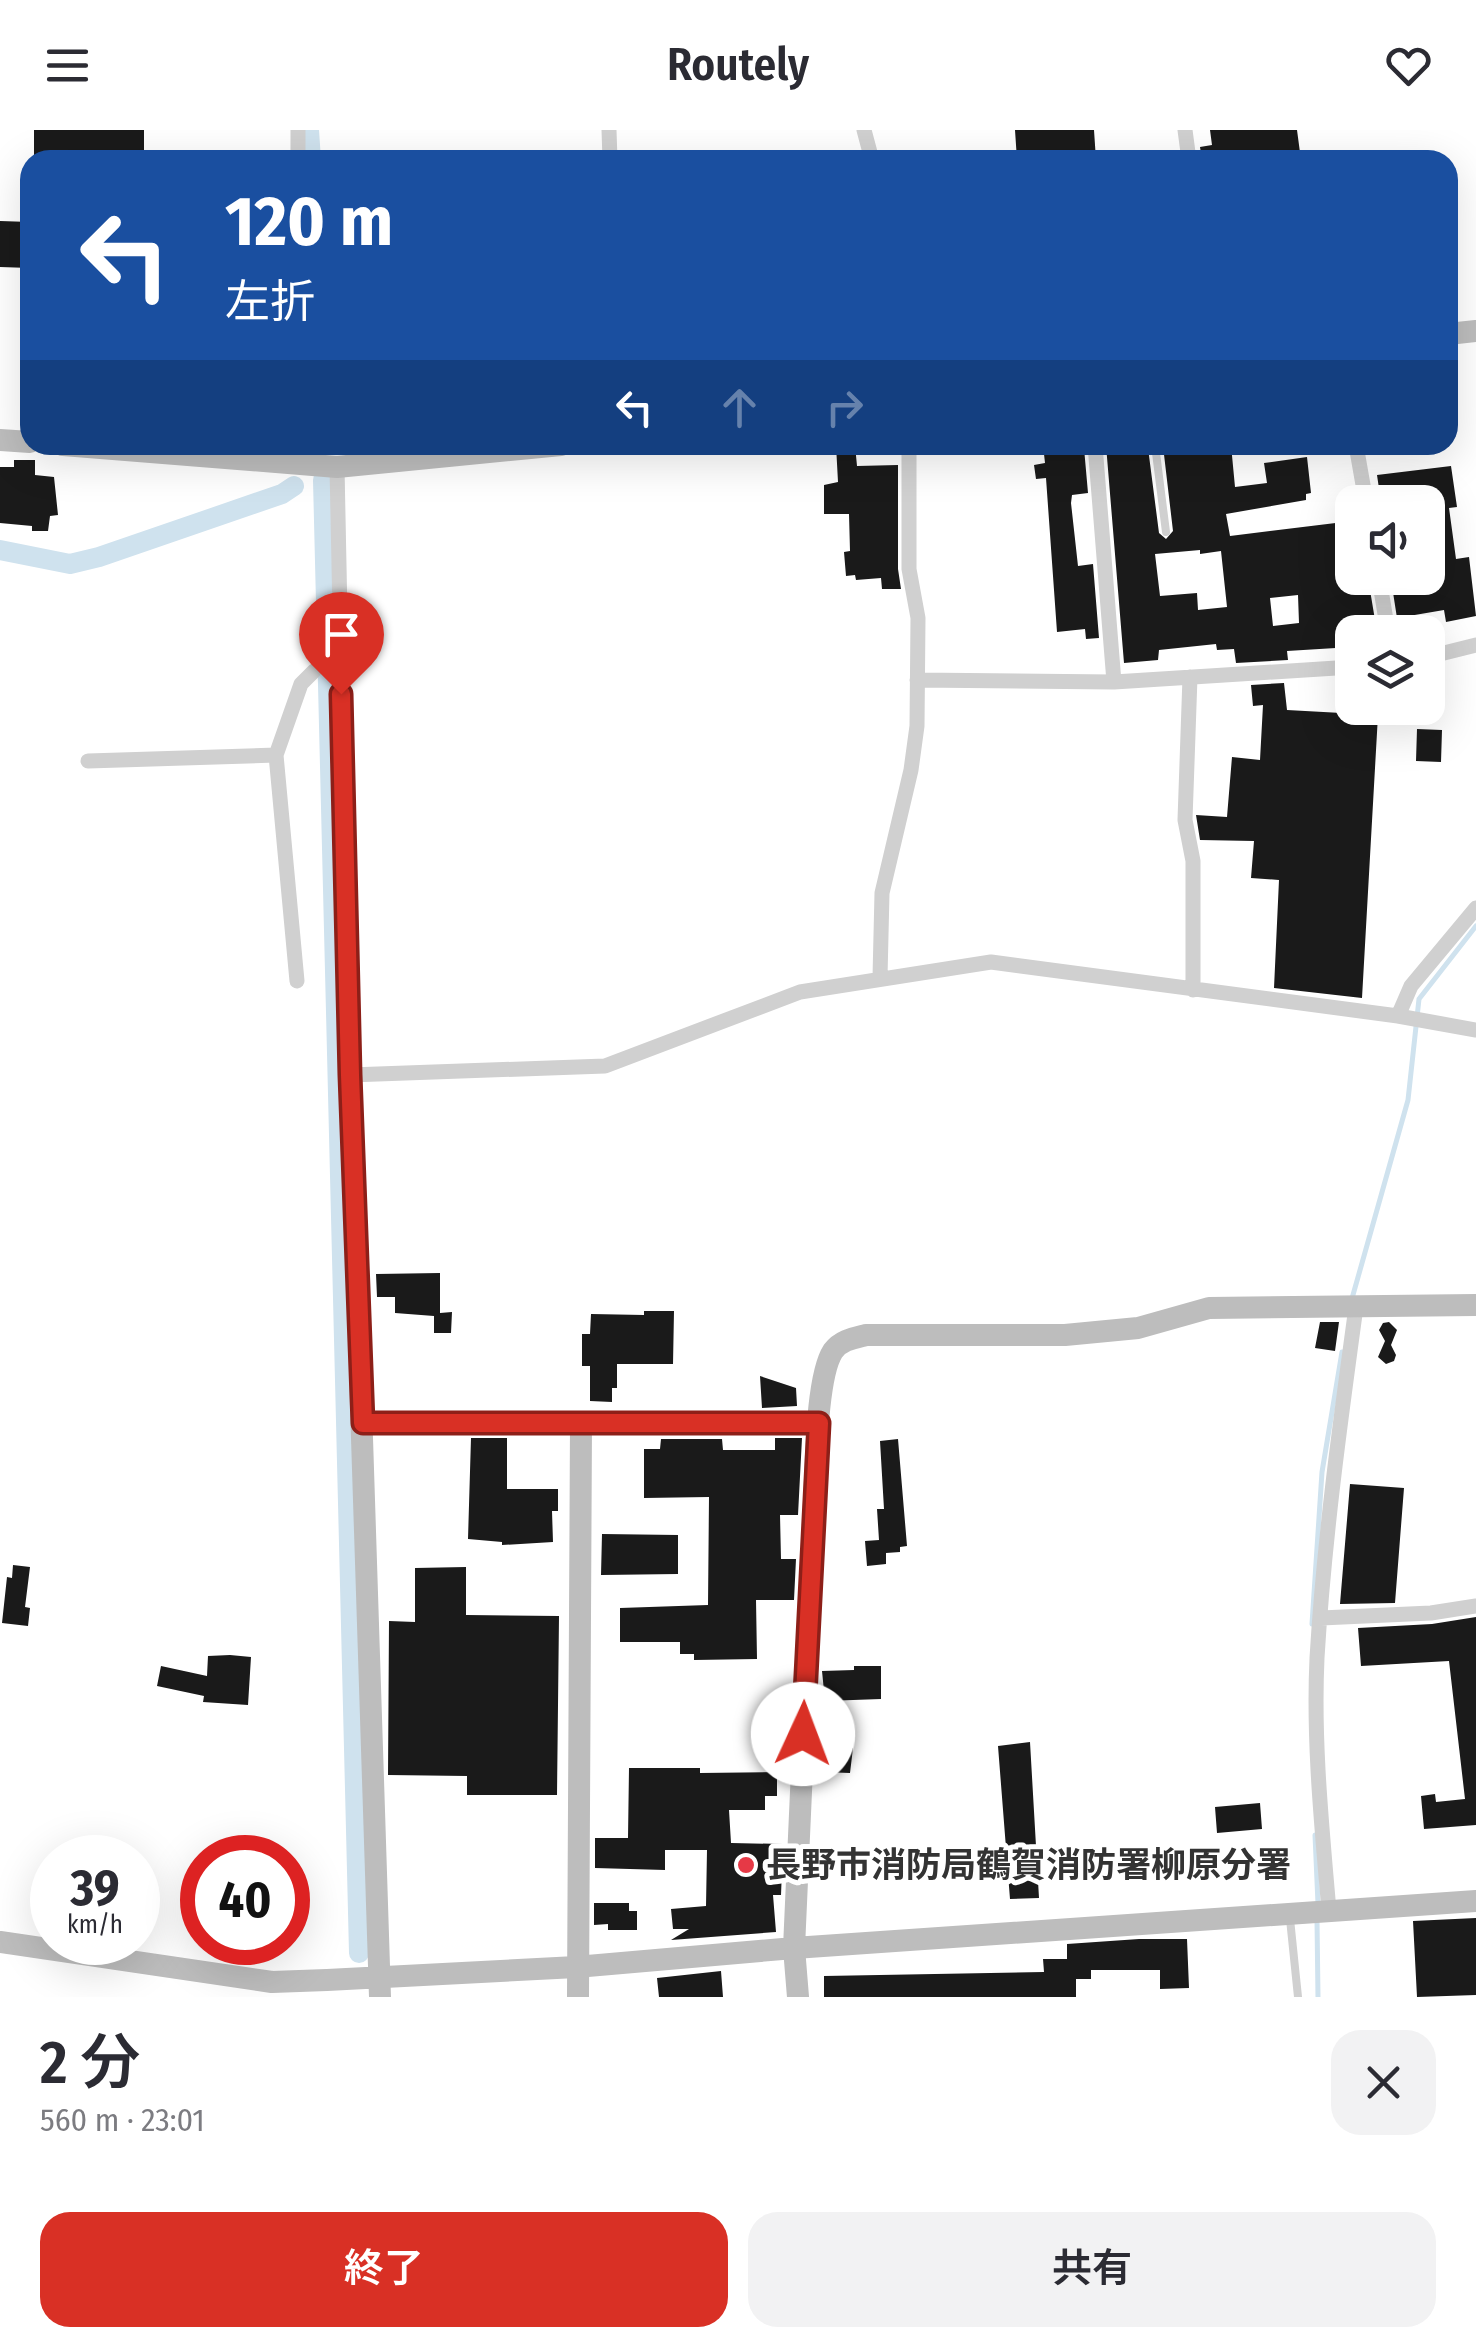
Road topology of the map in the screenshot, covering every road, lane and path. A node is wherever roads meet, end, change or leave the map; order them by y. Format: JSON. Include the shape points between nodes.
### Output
{"nodes":[{"id":1,"x":312,"y":455,"type":"edge"},
{"id":2,"x":459,"y":455,"type":"edge"},
{"id":3,"x":909,"y":455,"type":"edge"},
{"id":4,"x":1096,"y":455,"type":"edge"},
{"id":5,"x":1156,"y":455,"type":"edge"},
{"id":6,"x":1358,"y":455,"type":"edge"},
{"id":7,"x":337,"y":467,"type":"junction"},
{"id":8,"x":1363,"y":485,"type":"edge"},
{"id":9,"x":1166,"y":532,"type":"dead end"},
{"id":10,"x":1476,"y":646,"type":"edge"},
{"id":11,"x":1445,"y":652,"type":"edge"},
{"id":12,"x":1335,"y":668,"type":"edge"},
{"id":13,"x":314,"y":671,"type":"dead end"},
{"id":14,"x":1190,"y":677,"type":"junction"},
{"id":15,"x":917,"y":680,"type":"junction"},
{"id":16,"x":1114,"y":682,"type":"junction"},
{"id":17,"x":276,"y":755,"type":"junction"},
{"id":18,"x":88,"y":760,"type":"dead end"},
{"id":19,"x":1476,"y":908,"type":"edge"},
{"id":20,"x":880,"y":977,"type":"junction"},
{"id":21,"x":297,"y":981,"type":"dead end"},
{"id":22,"x":1192,"y":990,"type":"junction"},
{"id":23,"x":1398,"y":1016,"type":"junction"},
{"id":24,"x":1476,"y":1030,"type":"edge"},
{"id":25,"x":350,"y":1075,"type":"junction"},
{"id":26,"x":1476,"y":1305,"type":"edge"},
{"id":27,"x":1356,"y":1307,"type":"junction"},
{"id":28,"x":360,"y":1376,"type":"joint"},
{"id":29,"x":363,"y":1423,"type":"junction"},
{"id":30,"x":819,"y":1423,"type":"junction"},
{"id":31,"x":581,"y":1425,"type":"junction"},
{"id":32,"x":1476,"y":1606,"type":"edge"},
{"id":33,"x":1320,"y":1618,"type":"junction"},
{"id":34,"x":1476,"y":1901,"type":"edge"},
{"id":35,"x":1329,"y":1912,"type":"junction"},
{"id":36,"x":1290,"y":1914,"type":"junction"},
{"id":37,"x":0,"y":1942,"type":"edge"},
{"id":38,"x":794,"y":1948,"type":"junction"},
{"id":39,"x":576,"y":1967,"type":"junction"},
{"id":40,"x":380,"y":1987,"type":"edge"},
{"id":41,"x":578,"y":1997,"type":"edge"},
{"id":42,"x":798,"y":1997,"type":"edge"},
{"id":43,"x":1298,"y":1997,"type":"edge"}],
"edges":[{"from":1,"to":7,"type":"street"},
{"from":2,"to":7,"type":"street"},
{"from":3,"to":15,"type":"street"},
{"from":4,"to":16,"type":"street"},
{"from":5,"to":9,"type":"lane"},
{"from":6,"to":8,"type":"street"},
{"from":7,"to":25,"type":"street"},
{"from":10,"to":11,"type":"street"},
{"from":12,"to":14,"type":"street"},
{"from":13,"to":17,"type":"street","via":[[300,684]]},
{"from":14,"to":16,"type":"street"},
{"from":14,"to":22,"type":"street","via":[[1184,820],[1194,861]]},
{"from":15,"to":16,"type":"street"},
{"from":15,"to":20,"type":"street","via":[[911,770],[882,893]]},
{"from":17,"to":18,"type":"street"},
{"from":17,"to":21,"type":"street"},
{"from":19,"to":23,"type":"street","via":[[1411,986]]},
{"from":20,"to":22,"type":"street","via":[[991,962]]},
{"from":20,"to":25,"type":"street","via":[[800,992],[605,1066]]},
{"from":22,"to":23,"type":"street"},
{"from":23,"to":24,"type":"street"},
{"from":25,"to":28,"type":"street"},
{"from":26,"to":27,"type":"street"},
{"from":27,"to":30,"type":"street","via":[[1209,1308],[1138,1328],[1065,1335],[866,1335],[834,1351]]},
{"from":27,"to":33,"type":"street"},
{"from":28,"to":29,"type":"street"},
{"from":29,"to":31,"type":"street"},
{"from":29,"to":40,"type":"street"},
{"from":30,"to":31,"type":"street"},
{"from":30,"to":38,"type":"street"},
{"from":31,"to":39,"type":"street"},
{"from":32,"to":33,"type":"street"},
{"from":33,"to":35,"type":"street","via":[[1319,1784]]},
{"from":34,"to":35,"type":"street"},
{"from":35,"to":36,"type":"street"},
{"from":36,"to":38,"type":"street"},
{"from":36,"to":43,"type":"lane"},
{"from":37,"to":40,"type":"street","via":[[272,1982]]},
{"from":38,"to":39,"type":"street"},
{"from":38,"to":42,"type":"street"},
{"from":39,"to":40,"type":"street"},
{"from":39,"to":41,"type":"street"}]}
